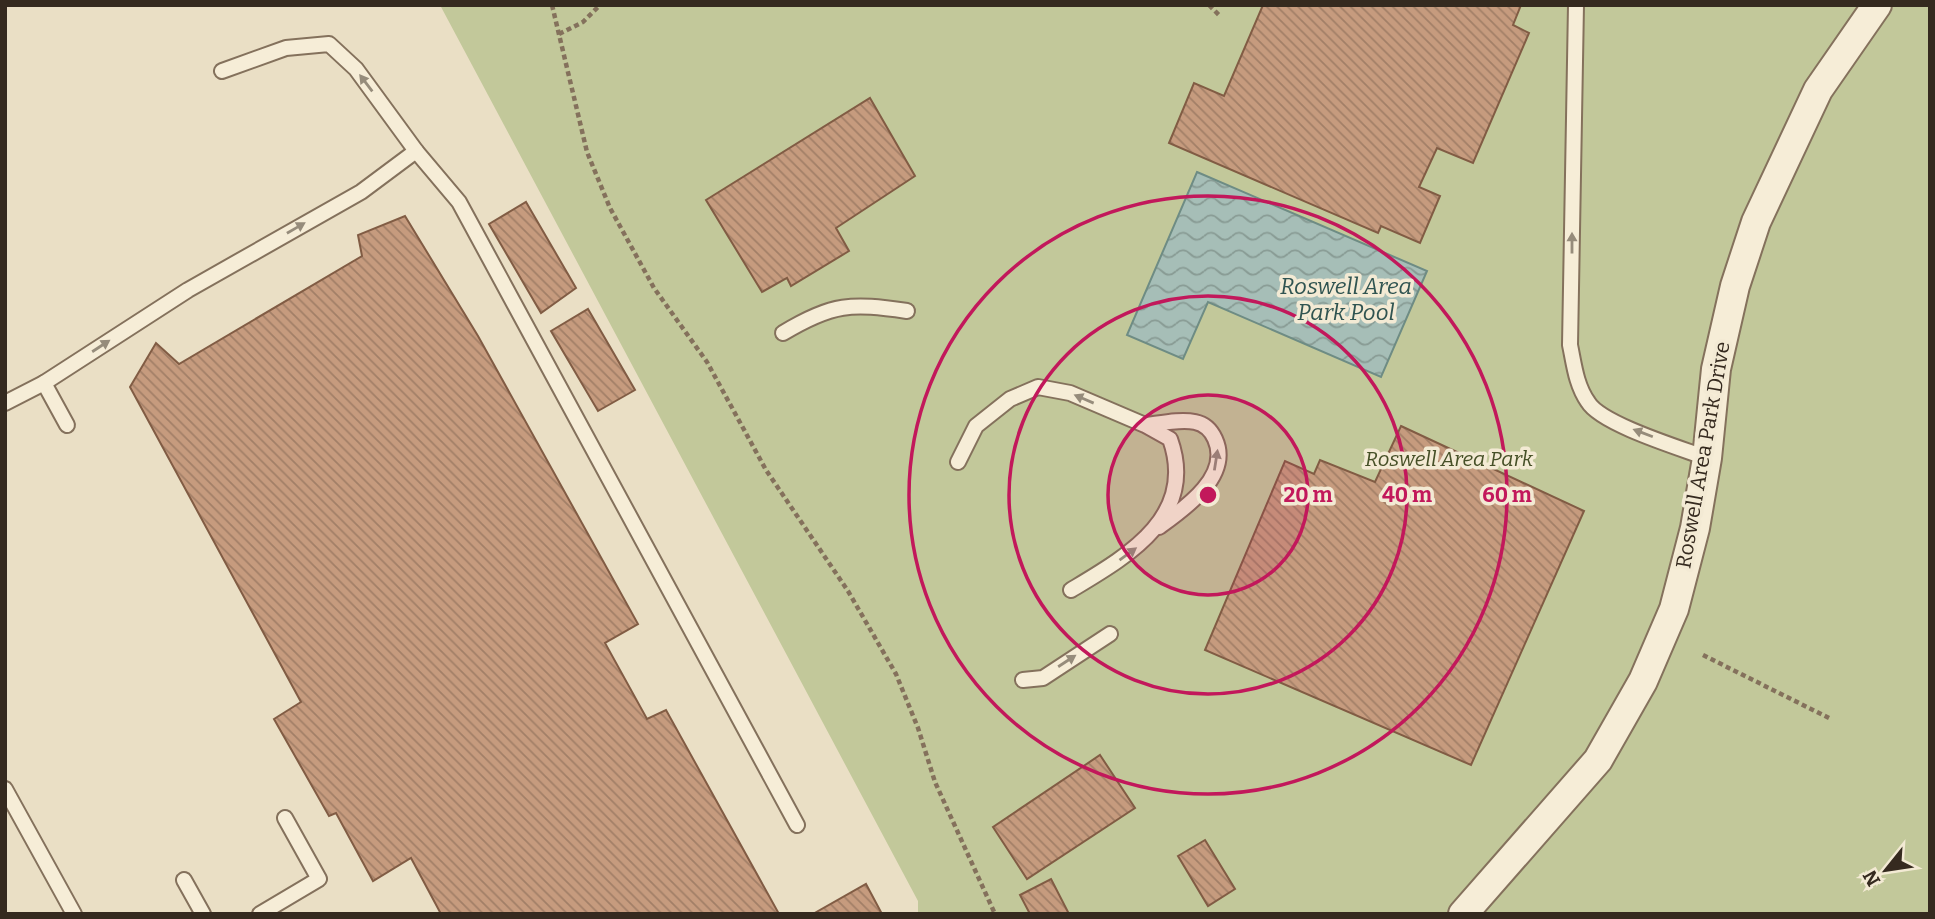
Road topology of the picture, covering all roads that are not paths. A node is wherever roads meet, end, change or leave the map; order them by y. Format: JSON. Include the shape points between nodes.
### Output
{"nodes":[{"id":1,"x":1576,"y":5,"type":"edge"},
{"id":2,"x":1877,"y":5,"type":"edge"},
{"id":3,"x":222,"y":71,"type":"dead end"},
{"id":4,"x":416,"y":151,"type":"junction"},
{"id":5,"x":907,"y":311,"type":"dead end"},
{"id":6,"x":783,"y":333,"type":"dead end"},
{"id":7,"x":44,"y":383,"type":"junction"},
{"id":8,"x":5,"y":403,"type":"edge"},
{"id":9,"x":67,"y":425,"type":"dead end"},
{"id":10,"x":1145,"y":425,"type":"junction"},
{"id":11,"x":1707,"y":458,"type":"junction"},
{"id":12,"x":958,"y":462,"type":"dead end"},
{"id":13,"x":1158,"y":528,"type":"junction"},
{"id":14,"x":1071,"y":590,"type":"dead end"},
{"id":15,"x":1110,"y":634,"type":"dead end"},
{"id":16,"x":1023,"y":680,"type":"dead end"},
{"id":17,"x":5,"y":789,"type":"edge"},
{"id":18,"x":285,"y":818,"type":"dead end"},
{"id":19,"x":797,"y":825,"type":"dead end"},
{"id":20,"x":184,"y":880,"type":"dead end"},
{"id":21,"x":75,"y":914,"type":"edge"},
{"id":22,"x":202,"y":914,"type":"edge"},
{"id":23,"x":260,"y":914,"type":"edge"},
{"id":24,"x":1463,"y":914,"type":"edge"}],
"edges":[{"from":11,"to":1,"type":"lane","one_way":true,"via":[[1604,418],[1589,405],[1579,385],[1570,345]]},
{"from":2,"to":11,"type":"street","name":"Roswell Area Park Drive","via":[[1818,90],[1756,222],[1716,369]]},
{"from":4,"to":3,"type":"lane","one_way":true,"via":[[356,69],[328,44],[286,48]]},
{"from":7,"to":4,"type":"lane","one_way":true,"via":[[188,290],[360,192]]},
{"from":4,"to":19,"type":"lane","via":[[459,202]]},
{"from":5,"to":6,"type":"lane","via":[[858,304],[835,307]]},
{"from":7,"to":8,"type":"lane"},
{"from":7,"to":9,"type":"lane"},
{"from":10,"to":12,"type":"lane","one_way":true,"via":[[1070,393],[1030,388],[976,426]]},
{"from":10,"to":13,"type":"lane","via":[[1170,439],[1175,451],[1172,494]]},
{"from":13,"to":10,"type":"lane","one_way":true,"via":[[1188,507],[1214,476],[1219,449],[1207,427],[1198,422]]},
{"from":11,"to":24,"type":"street","name":"Roswell Area Park Drive","via":[[1674,609],[1643,681],[1598,760]]},
{"from":14,"to":13,"type":"lane","one_way":true,"via":[[1135,549]]},
{"from":16,"to":15,"type":"lane","one_way":true,"via":[[1043,678]]},
{"from":17,"to":21,"type":"lane"},
{"from":18,"to":23,"type":"lane","via":[[319,879]]},
{"from":20,"to":22,"type":"lane"}]}
